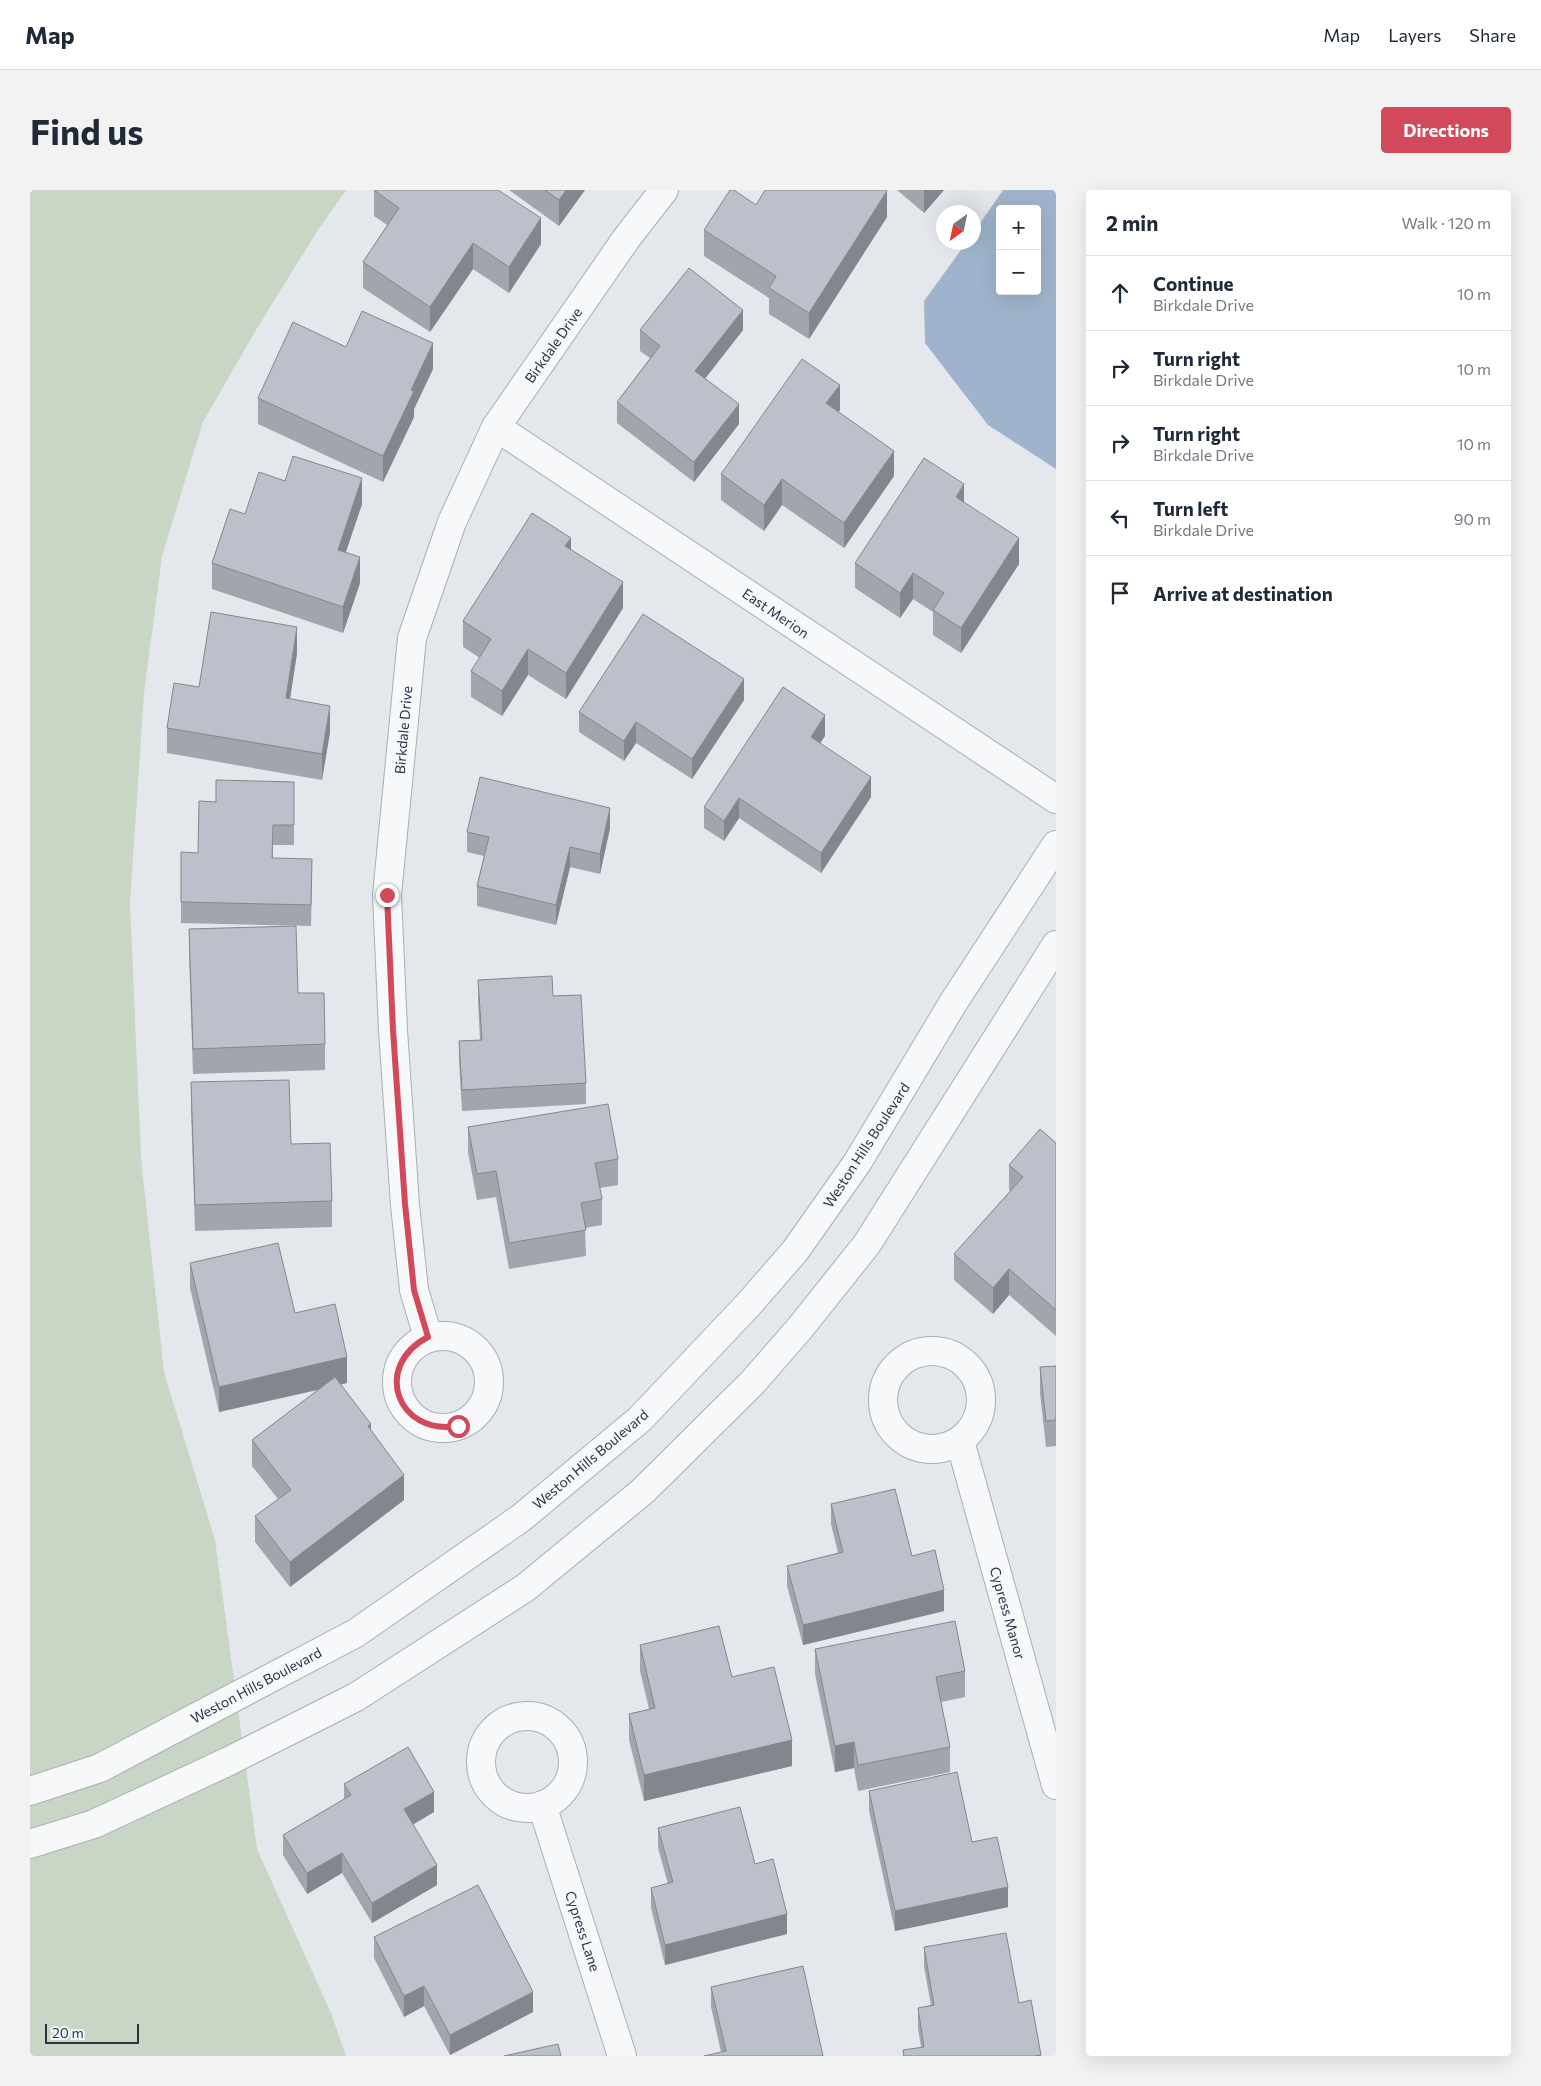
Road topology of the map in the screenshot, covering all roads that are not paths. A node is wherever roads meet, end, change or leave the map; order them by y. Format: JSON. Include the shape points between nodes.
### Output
{"nodes":[{"id":1,"x":664,"y":190,"type":"edge"},
{"id":2,"x":496,"y":427,"type":"junction"},
{"id":3,"x":1056,"y":798,"type":"edge"},
{"id":4,"x":1056,"y":845,"type":"edge"},
{"id":5,"x":1056,"y":945,"type":"edge"},
{"id":6,"x":428,"y":1337,"type":"dead end"},
{"id":7,"x":960,"y":1441,"type":"dead end"},
{"id":8,"x":1056,"y":1784,"type":"edge"},
{"id":9,"x":30,"y":1791,"type":"edge"},
{"id":10,"x":542,"y":1805,"type":"dead end"},
{"id":11,"x":30,"y":1844,"type":"edge"},
{"id":12,"x":622,"y":2056,"type":"edge"}],
"edges":[{"from":1,"to":2,"type":"street","name":"Birkdale Drive","via":[[626,239]]},
{"from":2,"to":3,"type":"street","name":"East Merion"},
{"from":2,"to":6,"type":"street","name":"Birkdale Drive","via":[[452,522],[412,638],[387,895],[405,1204],[414,1290]]},
{"from":4,"to":9,"type":"street","name":"Weston Hills Boulevard","via":[[954,1003],[857,1163],[795,1251],[640,1419],[521,1518],[356,1633],[100,1768]]},
{"from":5,"to":11,"type":"street","via":[[867,1244],[753,1382],[643,1491],[525,1588],[356,1697],[228,1762],[94,1824]]},
{"from":7,"to":8,"type":"street","name":"Cypress Manor"},
{"from":10,"to":12,"type":"street","name":"Cypress Lane"}]}
